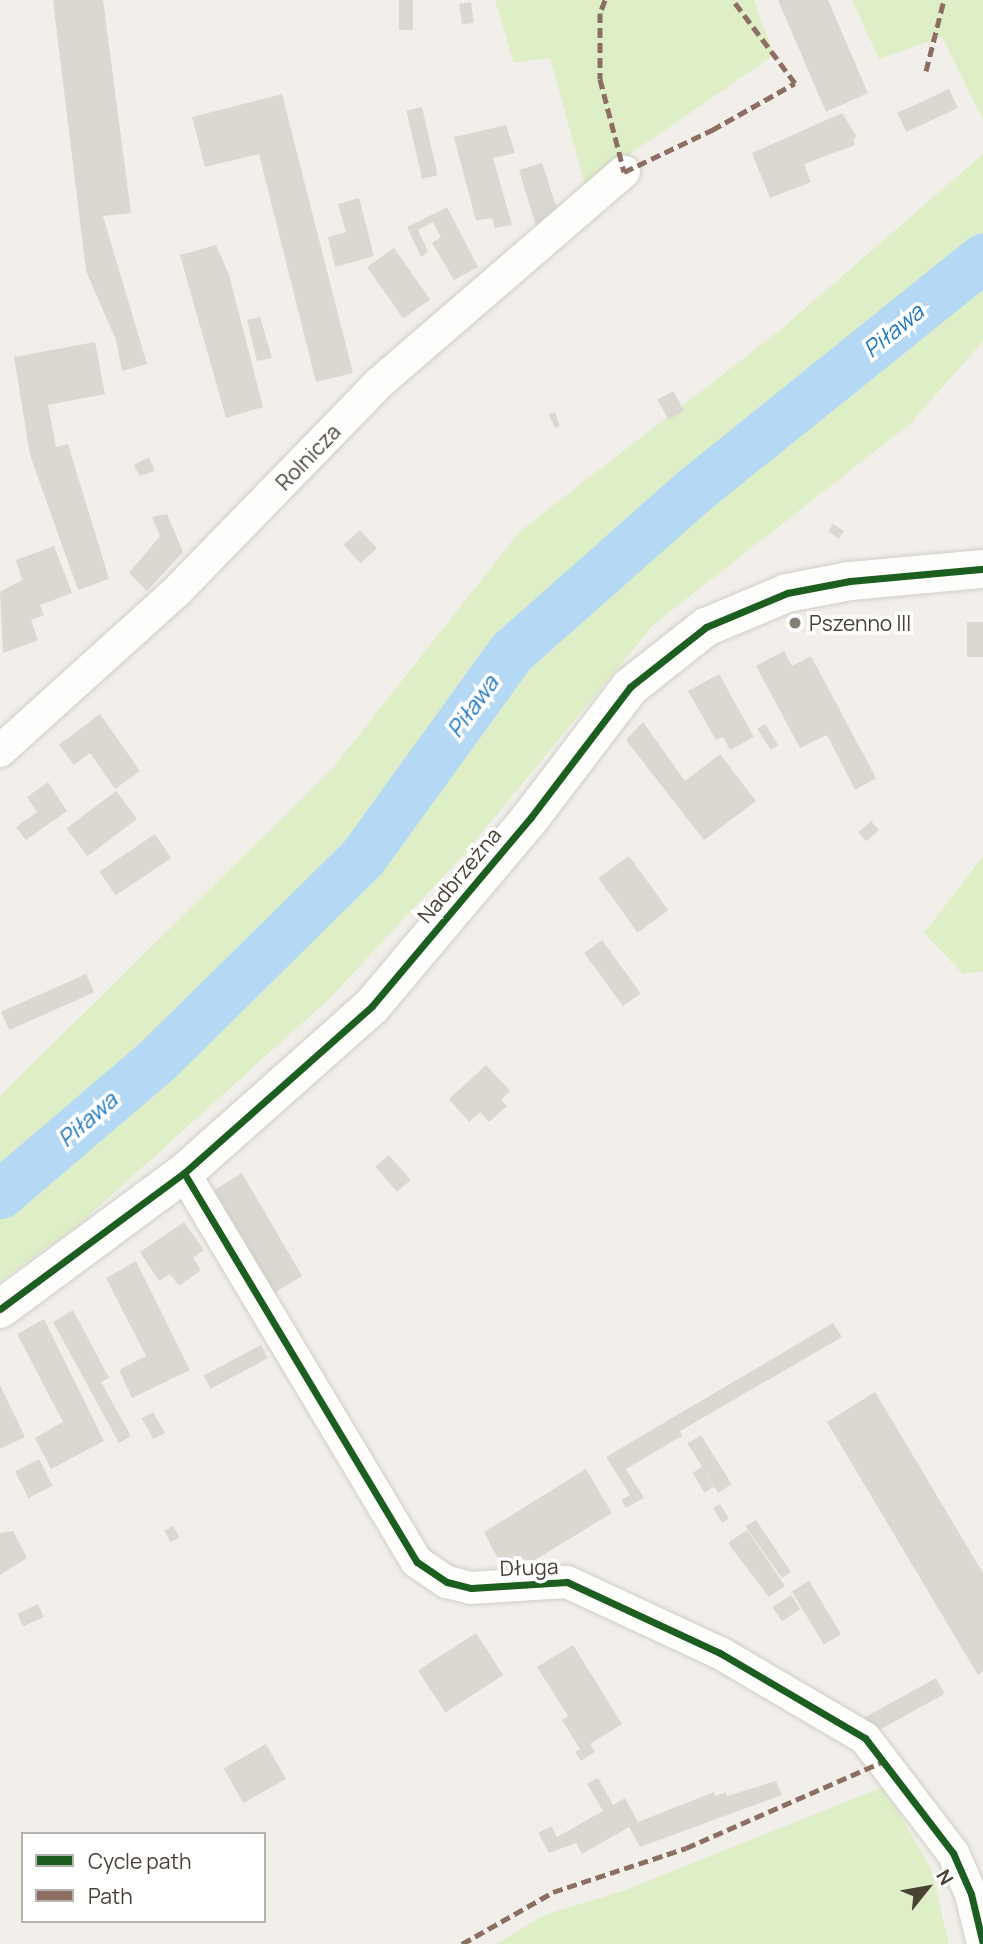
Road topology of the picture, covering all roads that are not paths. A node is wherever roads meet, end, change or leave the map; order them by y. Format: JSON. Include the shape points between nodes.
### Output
{"nodes":[{"id":1,"x":624,"y":172,"type":"dead end"},
{"id":2,"x":983,"y":569,"type":"edge"},
{"id":3,"x":0,"y":751,"type":"edge"},
{"id":4,"x":184,"y":1172,"type":"junction"},
{"id":5,"x":0,"y":1310,"type":"edge"},
{"id":6,"x":983,"y":1944,"type":"edge"}],
"edges":[{"from":1,"to":3,"type":"street","name":"Rolnicza","via":[[379,384],[176,592]]},
{"from":2,"to":4,"type":"street","name":"Nadbrzeżna","via":[[850,581],[787,593],[706,627],[630,687],[531,817],[372,1006]]},
{"from":4,"to":5,"type":"street","name":"Nadbrzeżna"},
{"from":4,"to":6,"type":"street","name":"Długa","via":[[417,1562],[447,1582],[471,1588],[567,1582],[720,1653],[865,1738],[953,1853],[971,1894]]}]}
